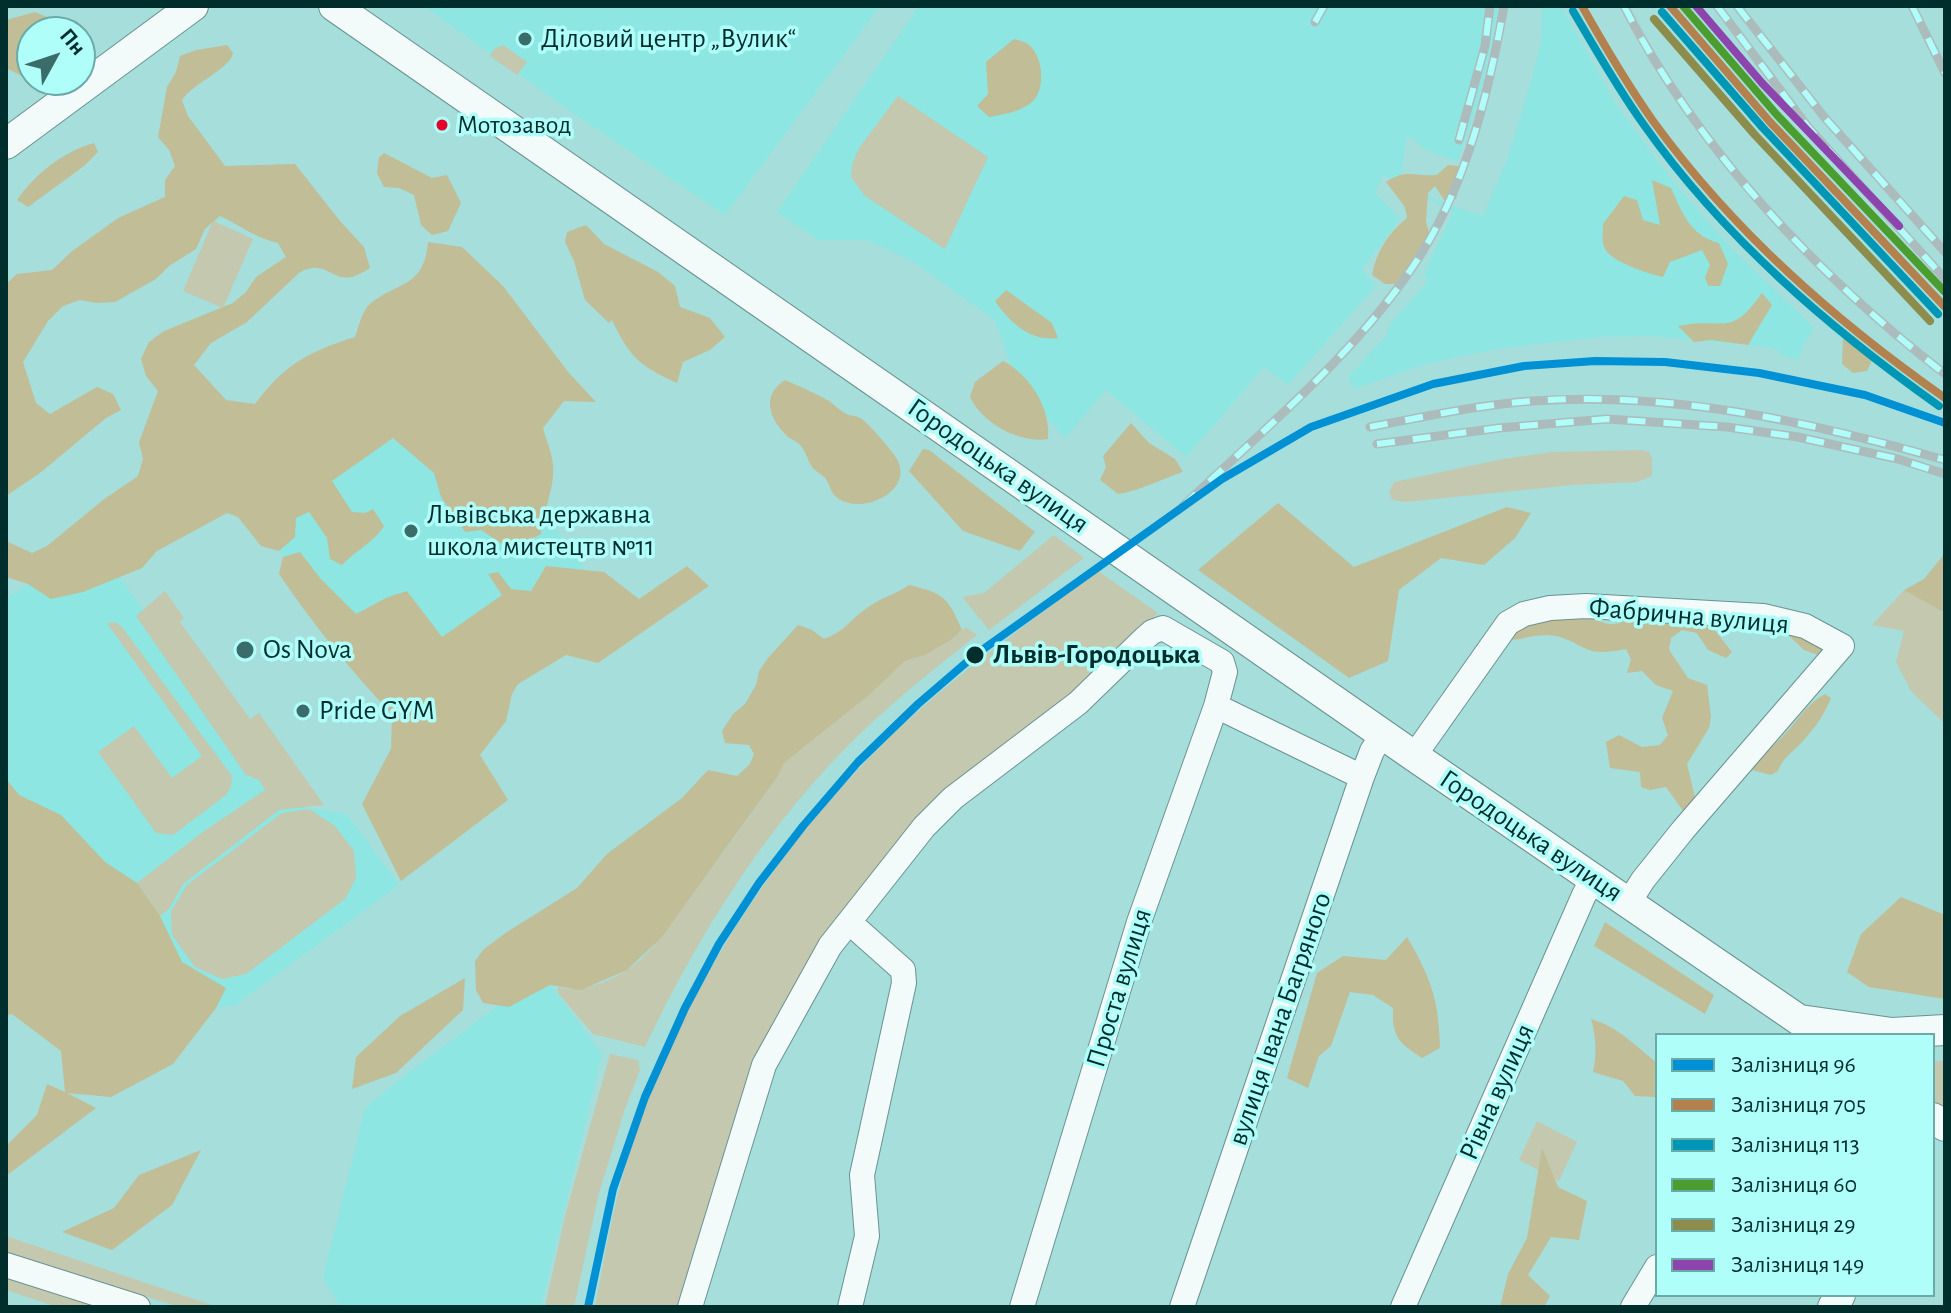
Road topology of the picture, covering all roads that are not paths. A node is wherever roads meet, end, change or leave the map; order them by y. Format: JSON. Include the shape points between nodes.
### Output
{"nodes":[{"id":1,"x":193,"y":6,"type":"edge"},
{"id":2,"x":334,"y":6,"type":"edge"},
{"id":3,"x":6,"y":144,"type":"edge"},
{"id":4,"x":1216,"y":706,"type":"junction"},
{"id":5,"x":1383,"y":734,"type":"junction"},
{"id":6,"x":1414,"y":756,"type":"junction"},
{"id":7,"x":1362,"y":777,"type":"junction"},
{"id":8,"x":1593,"y":879,"type":"junction"},
{"id":9,"x":1629,"y":902,"type":"junction"},
{"id":10,"x":849,"y":922,"type":"junction"},
{"id":11,"x":1805,"y":1030,"type":"edge"},
{"id":12,"x":1945,"y":1030,"type":"edge"},
{"id":13,"x":6,"y":1265,"type":"edge"},
{"id":14,"x":1655,"y":1270,"type":"edge"},
{"id":15,"x":138,"y":1307,"type":"edge"},
{"id":16,"x":690,"y":1307,"type":"edge"},
{"id":17,"x":850,"y":1307,"type":"edge"},
{"id":18,"x":1022,"y":1307,"type":"edge"},
{"id":19,"x":1182,"y":1307,"type":"edge"},
{"id":20,"x":1403,"y":1307,"type":"edge"},
{"id":21,"x":1633,"y":1307,"type":"edge"}],
"edges":[{"from":1,"to":3,"type":"main road"},
{"from":2,"to":5,"type":"main road","name":"Городоцька вулиця"},
{"from":4,"to":7,"type":"street"},
{"from":4,"to":10,"type":"street","name":"Проста вулиця","via":[[1225,672],[1222,662],[1163,628],[1152,632],[1078,703],[953,798]]},
{"from":4,"to":18,"type":"street","name":"Проста вулиця","via":[[1139,922]]},
{"from":5,"to":6,"type":"main road","name":"Городоцька вулиця"},
{"from":5,"to":7,"type":"street","name":"вулиця Івана Багряного"},
{"from":6,"to":8,"type":"main road","name":"Городоцька вулиця"},
{"from":6,"to":9,"type":"street","name":"Фабрична вулиця","via":[[1508,623],[1524,614],[1586,606],[1763,616],[1805,626],[1842,646],[1683,830]]},
{"from":7,"to":19,"type":"street","name":"вулиця Івана Багряного"},
{"from":8,"to":9,"type":"main road","name":"Городоцька вулиця"},
{"from":8,"to":20,"type":"street","name":"Рівна вулиця"},
{"from":9,"to":11,"type":"main road","name":"Городоцька вулиця"},
{"from":10,"to":16,"type":"street","via":[[830,946],[764,1065]]},
{"from":10,"to":17,"type":"street","via":[[903,970],[904,983],[862,1175],[867,1236]]},
{"from":11,"to":12,"type":"main road"},
{"from":13,"to":15,"type":"street"},
{"from":14,"to":21,"type":"street"}]}
